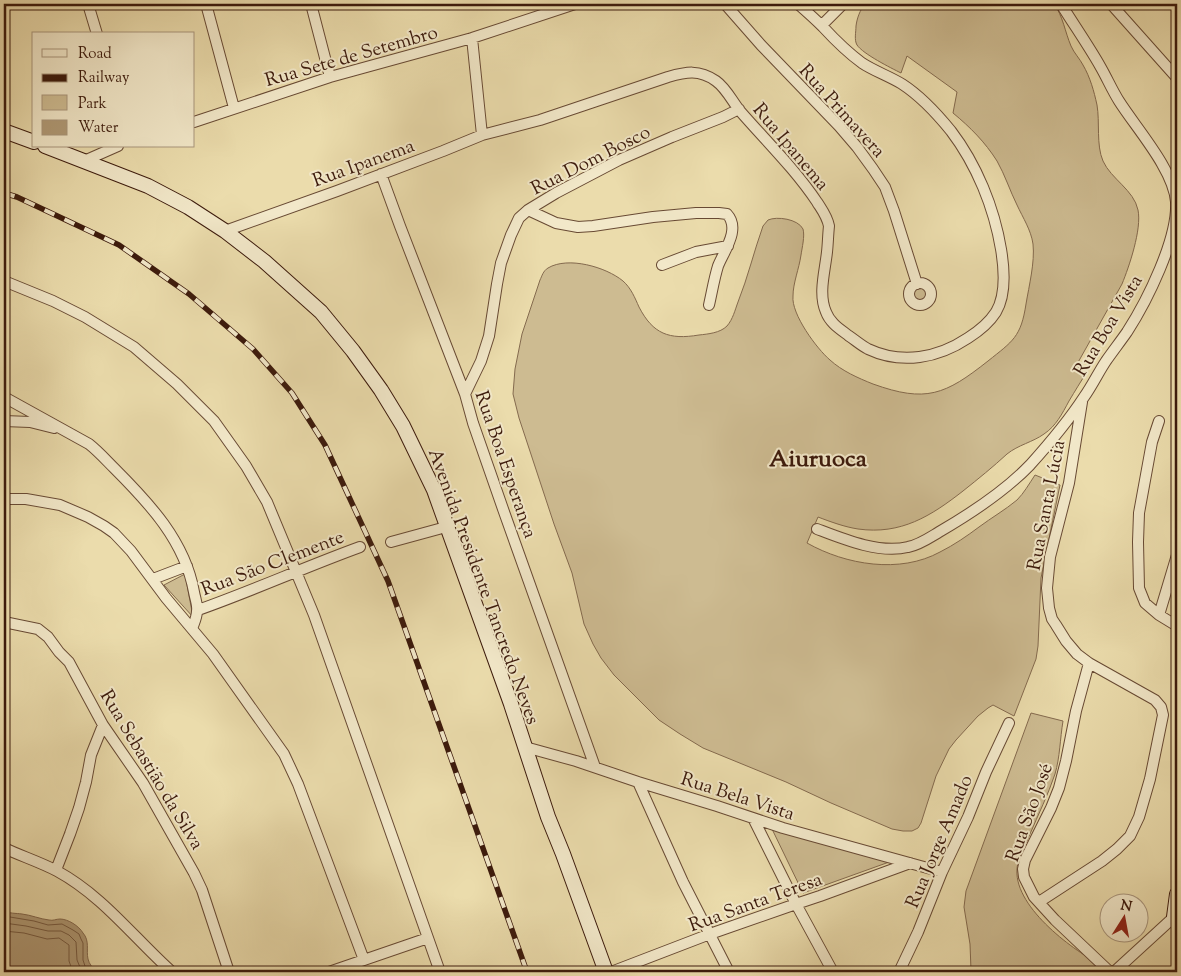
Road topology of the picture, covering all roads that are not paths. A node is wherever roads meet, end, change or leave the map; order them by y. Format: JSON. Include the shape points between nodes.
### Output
{"nodes":[{"id":1,"x":88,"y":4,"type":"edge"},
{"id":2,"x":206,"y":4,"type":"edge"},
{"id":3,"x":311,"y":4,"type":"edge"},
{"id":4,"x":575,"y":4,"type":"edge"},
{"id":5,"x":725,"y":4,"type":"edge"},
{"id":6,"x":798,"y":4,"type":"edge"},
{"id":7,"x":843,"y":4,"type":"edge"},
{"id":8,"x":1061,"y":4,"type":"edge"},
{"id":9,"x":1111,"y":4,"type":"edge"},
{"id":10,"x":822,"y":25,"type":"junction"},
{"id":11,"x":96,"y":32,"type":"edge"},
{"id":12,"x":472,"y":38,"type":"junction"},
{"id":13,"x":330,"y":77,"type":"junction"},
{"id":14,"x":1177,"y":78,"type":"edge"},
{"id":15,"x":234,"y":108,"type":"junction"},
{"id":16,"x":739,"y":109,"type":"junction"},
{"id":17,"x":195,"y":122,"type":"edge"},
{"id":18,"x":4,"y":131,"type":"edge"},
{"id":19,"x":482,"y":135,"type":"junction"},
{"id":20,"x":32,"y":141,"type":"edge"},
{"id":21,"x":50,"y":148,"type":"edge"},
{"id":22,"x":113,"y":148,"type":"edge"},
{"id":23,"x":84,"y":161,"type":"junction"},
{"id":24,"x":381,"y":174,"type":"junction"},
{"id":25,"x":528,"y":210,"type":"junction"},
{"id":26,"x":226,"y":231,"type":"junction"},
{"id":27,"x":728,"y":246,"type":"junction"},
{"id":28,"x":662,"y":265,"type":"dead end"},
{"id":29,"x":4,"y":281,"type":"edge"},
{"id":30,"x":917,"y":284,"type":"dead end"},
{"id":31,"x":709,"y":305,"type":"dead end"},
{"id":32,"x":465,"y":394,"type":"junction"},
{"id":33,"x":4,"y":397,"type":"edge"},
{"id":34,"x":1083,"y":398,"type":"junction"},
{"id":35,"x":4,"y":421,"type":"edge"},
{"id":36,"x":1158,"y":421,"type":"dead end"},
{"id":37,"x":72,"y":434,"type":"junction"},
{"id":38,"x":4,"y":499,"type":"edge"},
{"id":39,"x":446,"y":527,"type":"junction"},
{"id":40,"x":817,"y":529,"type":"dead end"},
{"id":41,"x":391,"y":542,"type":"dead end"},
{"id":42,"x":360,"y":547,"type":"dead end"},
{"id":43,"x":1177,"y":555,"type":"edge"},
{"id":44,"x":187,"y":566,"type":"junction"},
{"id":45,"x":295,"y":572,"type":"junction"},
{"id":46,"x":153,"y":579,"type":"junction"},
{"id":47,"x":198,"y":610,"type":"junction"},
{"id":48,"x":1159,"y":615,"type":"junction"},
{"id":49,"x":4,"y":622,"type":"edge"},
{"id":50,"x":1177,"y":626,"type":"edge"},
{"id":51,"x":192,"y":629,"type":"junction"},
{"id":52,"x":1088,"y":663,"type":"junction"},
{"id":53,"x":1009,"y":723,"type":"dead end"},
{"id":54,"x":103,"y":725,"type":"junction"},
{"id":55,"x":525,"y":747,"type":"junction"},
{"id":56,"x":595,"y":767,"type":"junction"},
{"id":57,"x":638,"y":782,"type":"junction"},
{"id":58,"x":753,"y":818,"type":"junction"},
{"id":59,"x":4,"y":848,"type":"edge"},
{"id":60,"x":910,"y":863,"type":"junction"},
{"id":61,"x":56,"y":870,"type":"junction"},
{"id":62,"x":942,"y":872,"type":"junction"},
{"id":63,"x":1177,"y":894,"type":"edge"},
{"id":64,"x":1039,"y":902,"type":"junction"},
{"id":65,"x":796,"y":904,"type":"junction"},
{"id":66,"x":1176,"y":919,"type":"edge"},
{"id":67,"x":710,"y":934,"type":"junction"},
{"id":68,"x":428,"y":938,"type":"junction"},
{"id":69,"x":364,"y":960,"type":"junction"},
{"id":70,"x":172,"y":972,"type":"edge"},
{"id":71,"x":229,"y":972,"type":"edge"},
{"id":72,"x":329,"y":972,"type":"edge"},
{"id":73,"x":440,"y":972,"type":"edge"},
{"id":74,"x":606,"y":972,"type":"edge"},
{"id":75,"x":611,"y":972,"type":"edge"},
{"id":76,"x":729,"y":972,"type":"edge"},
{"id":77,"x":833,"y":972,"type":"edge"},
{"id":78,"x":899,"y":972,"type":"edge"},
{"id":79,"x":1110,"y":972,"type":"edge"},
{"id":80,"x":1114,"y":972,"type":"edge"}],
"edges":[{"from":1,"to":11,"type":"street"},
{"from":2,"to":15,"type":"street"},
{"from":3,"to":13,"type":"street"},
{"from":4,"to":12,"type":"street","name":"Rua Sete de Setembro"},
{"from":5,"to":30,"type":"street","name":"Rua Primavera","via":[[839,126],[885,186]]},
{"from":6,"to":10,"type":"street","name":"Rua Ipanema"},
{"from":7,"to":10,"type":"street"},
{"from":8,"to":34,"type":"street","name":"Rua Boa Vista","via":[[1167,174],[1174,187],[1176,203],[1166,253],[1145,300]]},
{"from":9,"to":14,"type":"street"},
{"from":10,"to":16,"type":"street","name":"Rua Ipanema","via":[[850,54],[903,85],[933,111],[974,168],[990,204],[1003,266],[1002,296],[992,318],[961,343],[933,355],[906,358],[867,348],[839,328],[823,304],[826,217],[801,179]]},
{"from":12,"to":13,"type":"street","name":"Rua Sete de Setembro"},
{"from":12,"to":19,"type":"street"},
{"from":13,"to":15,"type":"street","name":"Rua Sete de Setembro"},
{"from":15,"to":17,"type":"street","name":"Rua Sete de Setembro"},
{"from":16,"to":19,"type":"street","name":"Rua Ipanema","via":[[716,81],[691,72]]},
{"from":16,"to":25,"type":"street","name":"Rua Dom Bosco","via":[[619,160]]},
{"from":18,"to":20,"type":"street"},
{"from":19,"to":24,"type":"street","name":"Rua Ipanema"},
{"from":21,"to":23,"type":"street","name":"Avenida Presidente Tancredo Neves"},
{"from":22,"to":23,"type":"street"},
{"from":23,"to":26,"type":"street","name":"Avenida Presidente Tancredo Neves","via":[[148,186]]},
{"from":24,"to":26,"type":"street","name":"Rua Ipanema"},
{"from":24,"to":32,"type":"street","name":"Rua Boa Esperança"},
{"from":25,"to":27,"type":"street","via":[[556,223],[578,227],[653,217],[724,213],[732,225]]},
{"from":25,"to":32,"type":"street","name":"Rua Dom Bosco","via":[[519,218],[511,235],[497,284],[489,336]]},
{"from":26,"to":39,"type":"street","name":"Avenida Presidente Tancredo Neves","via":[[321,312],[367,369],[413,447],[434,490]]},
{"from":27,"to":28,"type":"street","via":[[696,252]]},
{"from":27,"to":31,"type":"street","via":[[719,265]]},
{"from":29,"to":45,"type":"street","via":[[85,317],[134,347],[214,421],[268,502]]},
{"from":32,"to":56,"type":"street","name":"Rua Boa Esperança"},
{"from":33,"to":37,"type":"street"},
{"from":34,"to":40,"type":"street","name":"Rua Boa Vista","via":[[1029,466],[988,501],[922,542],[907,548],[883,548]]},
{"from":34,"to":52,"type":"street","name":"Rua Santa Lúcia","via":[[1069,483],[1050,557],[1047,588],[1052,619],[1071,647]]},
{"from":35,"to":37,"type":"street","via":[[30,422]]},
{"from":36,"to":48,"type":"street","via":[[1139,513],[1138,578],[1145,604]]},
{"from":37,"to":44,"type":"street","via":[[100,453],[143,497],[166,527]]},
{"from":38,"to":46,"type":"street","via":[[60,504],[88,517],[114,533]]},
{"from":39,"to":41,"type":"street"},
{"from":39,"to":55,"type":"street","name":"Avenida Presidente Tancredo Neves"},
{"from":42,"to":45,"type":"street","name":"Rua São Clemente"},
{"from":43,"to":48,"type":"street"},
{"from":44,"to":46,"type":"street"},
{"from":44,"to":47,"type":"street"},
{"from":45,"to":47,"type":"street","name":"Rua São Clemente"},
{"from":45,"to":68,"type":"street","via":[[314,615]]},
{"from":46,"to":51,"type":"street"},
{"from":47,"to":51,"type":"street"},
{"from":48,"to":50,"type":"street"},
{"from":49,"to":54,"type":"street","name":"Rua Sebastião da Silva","via":[[38,629],[48,637],[69,662]]},
{"from":51,"to":69,"type":"street","via":[[284,754]]},
{"from":52,"to":64,"type":"street","name":"Rua São José","via":[[1059,788],[1023,869],[1031,892]]},
{"from":52,"to":64,"type":"street","name":"Rua Santa Lúcia","via":[[1159,704],[1163,715],[1154,764],[1137,823],[1130,836],[1102,861]]},
{"from":53,"to":62,"type":"street","name":"Rua Jorge Amado"},
{"from":54,"to":61,"type":"street"},
{"from":54,"to":71,"type":"street","name":"Rua Sebastião da Silva","via":[[143,784],[194,873]]},
{"from":55,"to":56,"type":"street","name":"Rua Bela Vista"},
{"from":55,"to":74,"type":"street","name":"Avenida Presidente Tancredo Neves"},
{"from":56,"to":57,"type":"street","name":"Rua Bela Vista"},
{"from":57,"to":58,"type":"street","name":"Rua Bela Vista"},
{"from":57,"to":67,"type":"street"},
{"from":58,"to":60,"type":"street","name":"Rua Bela Vista"},
{"from":58,"to":65,"type":"street"},
{"from":59,"to":61,"type":"street"},
{"from":60,"to":62,"type":"street","name":"Rua Bela Vista"},
{"from":60,"to":65,"type":"street","name":"Rua Santa Teresa"},
{"from":61,"to":70,"type":"street","via":[[95,897]]},
{"from":62,"to":78,"type":"street","name":"Rua Jorge Amado"},
{"from":63,"to":66,"type":"street"},
{"from":64,"to":79,"type":"street","name":"Rua São José"},
{"from":65,"to":67,"type":"street","name":"Rua Santa Teresa"},
{"from":65,"to":77,"type":"street"},
{"from":66,"to":80,"type":"street"},
{"from":67,"to":75,"type":"street","name":"Rua Santa Teresa"},
{"from":67,"to":76,"type":"street"},
{"from":68,"to":69,"type":"street"},
{"from":68,"to":73,"type":"street"},
{"from":69,"to":72,"type":"street"}]}
